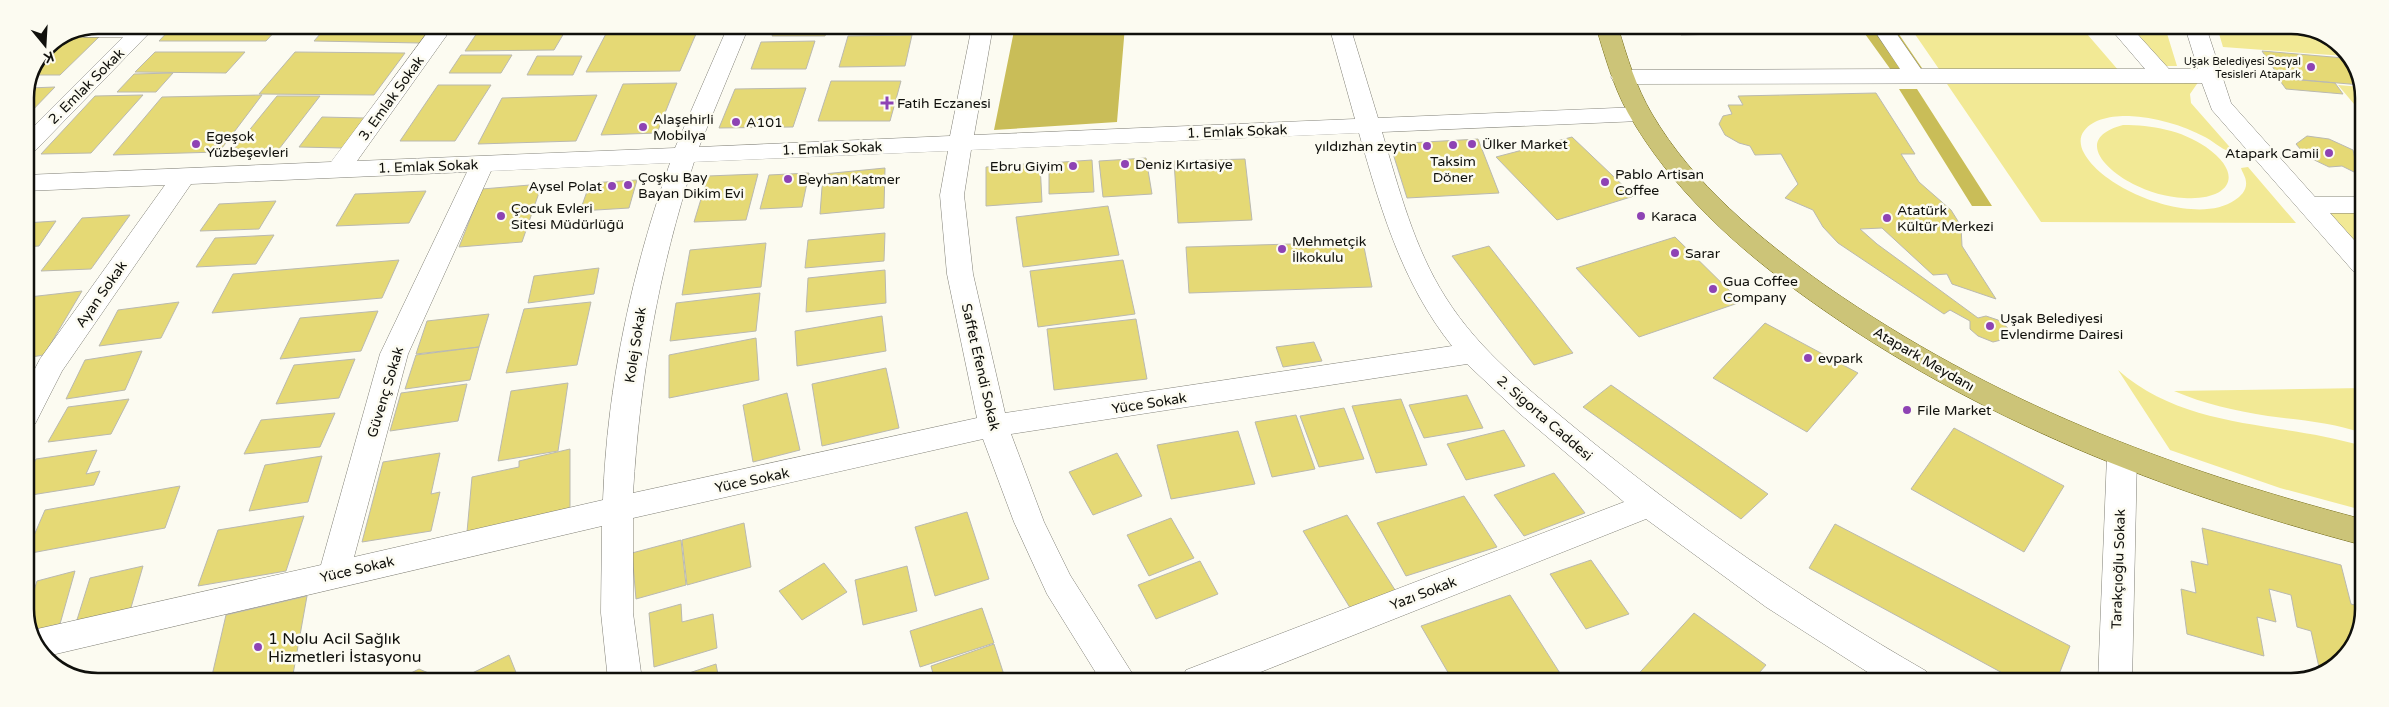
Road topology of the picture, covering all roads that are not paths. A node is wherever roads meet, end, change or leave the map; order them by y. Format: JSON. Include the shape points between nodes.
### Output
{"nodes":[{"id":1,"x":138,"y":34,"type":"edge"},
{"id":2,"x":437,"y":34,"type":"edge"},
{"id":3,"x":735,"y":34,"type":"edge"},
{"id":4,"x":980,"y":34,"type":"edge"},
{"id":5,"x":1341,"y":34,"type":"edge"},
{"id":6,"x":1609,"y":34,"type":"edge"},
{"id":7,"x":1887,"y":34,"type":"edge"},
{"id":8,"x":2125,"y":34,"type":"edge"},
{"id":9,"x":2197,"y":34,"type":"edge"},
{"id":10,"x":1914,"y":76,"type":"junction"},
{"id":11,"x":2163,"y":76,"type":"junction"},
{"id":12,"x":2211,"y":76,"type":"junction"},
{"id":13,"x":1622,"y":77,"type":"junction"},
{"id":14,"x":1640,"y":114,"type":"junction"},
{"id":15,"x":1369,"y":125,"type":"junction"},
{"id":16,"x":34,"y":139,"type":"edge"},
{"id":17,"x":962,"y":143,"type":"junction"},
{"id":18,"x":684,"y":155,"type":"junction"},
{"id":19,"x":482,"y":164,"type":"junction"},
{"id":20,"x":338,"y":170,"type":"junction"},
{"id":21,"x":184,"y":176,"type":"junction"},
{"id":22,"x":34,"y":183,"type":"edge"},
{"id":23,"x":2311,"y":205,"type":"junction"},
{"id":24,"x":2355,"y":205,"type":"edge"},
{"id":25,"x":2355,"y":257,"type":"edge"},
{"id":26,"x":1473,"y":354,"type":"junction"},
{"id":27,"x":34,"y":398,"type":"edge"},
{"id":28,"x":993,"y":426,"type":"junction"},
{"id":29,"x":2122,"y":456,"type":"junction"},
{"id":30,"x":1648,"y":505,"type":"junction"},
{"id":31,"x":619,"y":509,"type":"junction"},
{"id":32,"x":2355,"y":530,"type":"edge"},
{"id":33,"x":334,"y":574,"type":"junction"},
{"id":34,"x":44,"y":643,"type":"edge"},
{"id":35,"x":625,"y":673,"type":"edge"},
{"id":36,"x":1115,"y":673,"type":"edge"},
{"id":37,"x":1218,"y":673,"type":"edge"},
{"id":38,"x":1899,"y":673,"type":"edge"},
{"id":39,"x":2115,"y":673,"type":"edge"}],
"edges":[{"from":1,"to":16,"type":"street","name":"2. Emlak Sokak"},
{"from":2,"to":20,"type":"street","name":"3. Emlak Sokak"},
{"from":3,"to":18,"type":"street","name":"Kolej Sokak"},
{"from":4,"to":17,"type":"street","name":"Saffet Efendi Sokak"},
{"from":5,"to":15,"type":"street","name":"2. Sigorta Caddesi"},
{"from":6,"to":13,"type":"main road","name":"Atapark Meydanı"},
{"from":7,"to":10,"type":"street"},
{"from":8,"to":11,"type":"street"},
{"from":9,"to":12,"type":"street"},
{"from":10,"to":11,"type":"street"},
{"from":10,"to":13,"type":"street"},
{"from":11,"to":12,"type":"street"},
{"from":12,"to":23,"type":"street","via":[[2220,105]]},
{"from":13,"to":14,"type":"main road","name":"Atapark Meydanı"},
{"from":14,"to":15,"type":"street","name":"1. Emlak Sokak"},
{"from":14,"to":29,"type":"main road","name":"Atapark Meydanı","via":[[1662,147],[1710,203],[1808,287],[1948,375]]},
{"from":15,"to":17,"type":"street","name":"1. Emlak Sokak"},
{"from":15,"to":26,"type":"street","name":"2. Sigorta Caddesi","via":[[1406,245],[1435,303],[1454,333]]},
{"from":17,"to":18,"type":"street","name":"1. Emlak Sokak"},
{"from":17,"to":28,"type":"street","name":"Saffet Efendi Sokak","via":[[952,195],[960,274]]},
{"from":18,"to":19,"type":"street","name":"1. Emlak Sokak"},
{"from":18,"to":31,"type":"street","name":"Kolej Sokak","via":[[662,226],[634,339]]},
{"from":19,"to":20,"type":"street","name":"1. Emlak Sokak"},
{"from":19,"to":33,"type":"street","name":"Güvenç Sokak","via":[[394,354]]},
{"from":20,"to":21,"type":"street","name":"1. Emlak Sokak"},
{"from":21,"to":22,"type":"street","name":"1. Emlak Sokak"},
{"from":21,"to":27,"type":"street","name":"Ayan Sokak","via":[[50,366]]},
{"from":23,"to":24,"type":"street"},
{"from":23,"to":25,"type":"street"},
{"from":26,"to":28,"type":"street","name":"Yüce Sokak"},
{"from":26,"to":30,"type":"street","name":"2. Sigorta Caddesi"},
{"from":28,"to":31,"type":"street","name":"Yüce Sokak"},
{"from":28,"to":36,"type":"street","name":"Saffet Efendi Sokak","via":[[1058,584]]},
{"from":29,"to":32,"type":"main road","name":"Atapark Meydanı","via":[[2215,490]]},
{"from":29,"to":39,"type":"street","name":"Tarakçıoğlu Sokak"},
{"from":30,"to":37,"type":"street","name":"Yazı Sokak"},
{"from":30,"to":38,"type":"street","name":"2. Sigorta Caddesi","via":[[1770,593]]},
{"from":31,"to":33,"type":"street","name":"Yüce Sokak"},
{"from":31,"to":35,"type":"street","name":"Kolej Sokak","via":[[617,614]]},
{"from":33,"to":34,"type":"street","name":"Yüce Sokak"}]}
